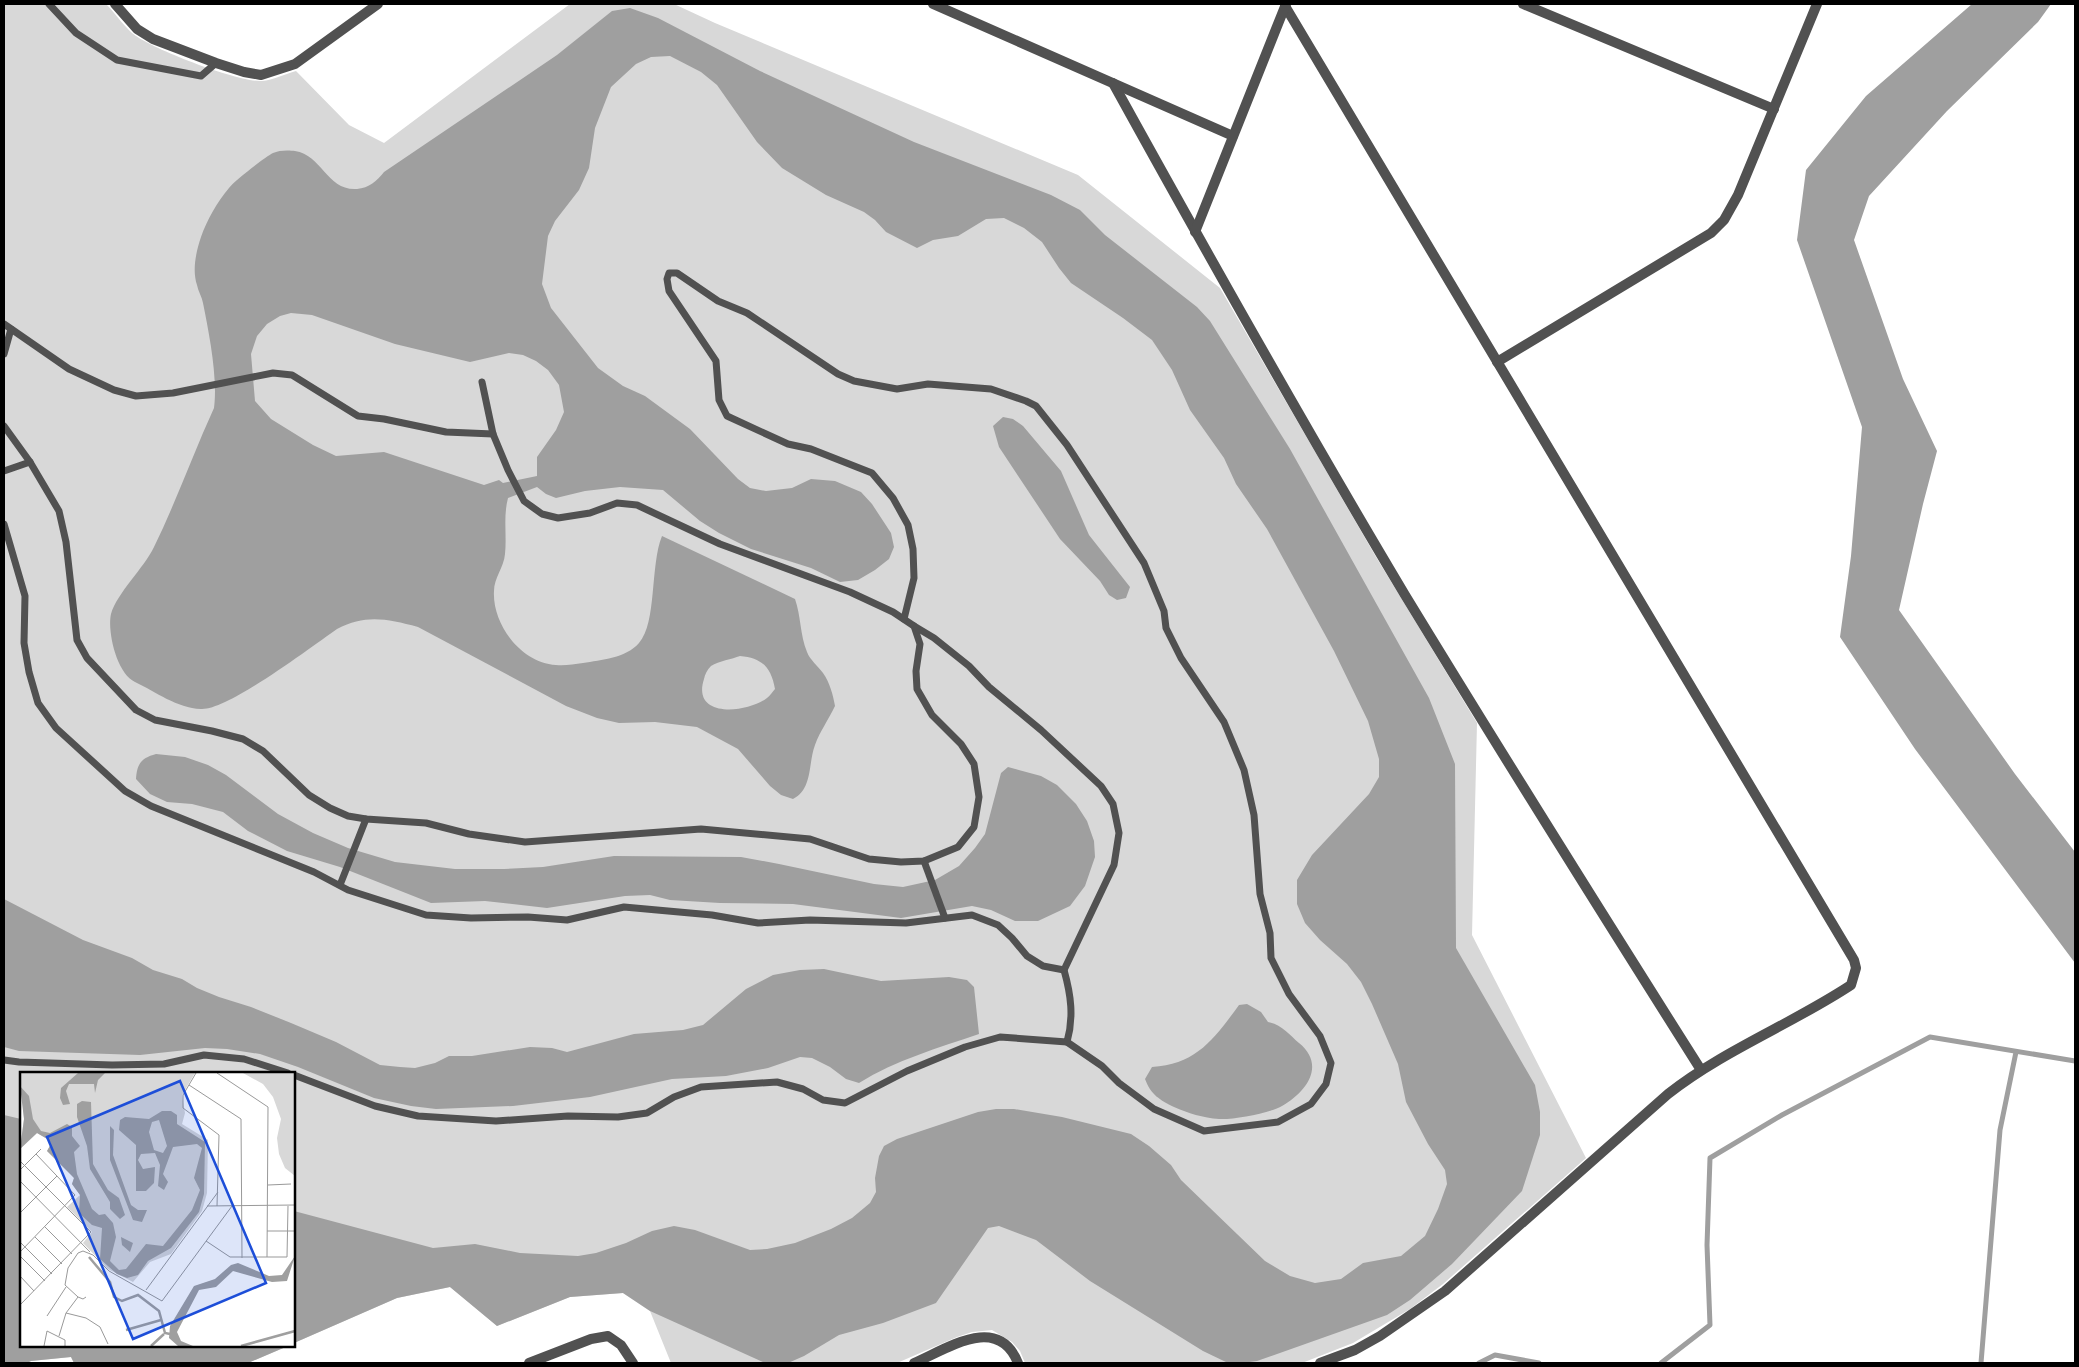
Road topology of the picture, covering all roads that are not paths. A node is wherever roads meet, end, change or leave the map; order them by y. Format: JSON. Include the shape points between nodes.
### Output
{"nodes":[{"id":1,"x":48,"y":4,"type":"edge"},
{"id":2,"x":115,"y":4,"type":"edge"},
{"id":3,"x":378,"y":4,"type":"edge"},
{"id":4,"x":933,"y":4,"type":"edge"},
{"id":5,"x":1523,"y":4,"type":"edge"},
{"id":6,"x":1817,"y":4,"type":"edge"},
{"id":7,"x":1286,"y":5,"type":"edge"},
{"id":8,"x":216,"y":63,"type":"junction"},
{"id":9,"x":1113,"y":83,"type":"junction"},
{"id":10,"x":1774,"y":109,"type":"junction"},
{"id":11,"x":1233,"y":136,"type":"junction"},
{"id":12,"x":1195,"y":232,"type":"junction"},
{"id":13,"x":4,"y":324,"type":"edge"},
{"id":14,"x":11,"y":328,"type":"junction"},
{"id":15,"x":4,"y":354,"type":"edge"},
{"id":16,"x":1497,"y":362,"type":"junction"},
{"id":17,"x":482,"y":382,"type":"dead end"},
{"id":18,"x":4,"y":426,"type":"edge"},
{"id":19,"x":493,"y":434,"type":"junction"},
{"id":20,"x":30,"y":462,"type":"junction"},
{"id":21,"x":4,"y":471,"type":"edge"},
{"id":22,"x":4,"y":524,"type":"edge"},
{"id":23,"x":904,"y":619,"type":"junction"},
{"id":24,"x":914,"y":626,"type":"junction"},
{"id":25,"x":365,"y":821,"type":"junction"},
{"id":26,"x":925,"y":865,"type":"junction"},
{"id":27,"x":341,"y":882,"type":"junction"},
{"id":28,"x":944,"y":916,"type":"junction"},
{"id":29,"x":1064,"y":970,"type":"junction"},
{"id":30,"x":1066,"y":1042,"type":"junction"},
{"id":31,"x":4,"y":1060,"type":"edge"},
{"id":32,"x":1701,"y":1070,"type":"junction"},
{"id":33,"x":285,"y":1072,"type":"edge"},
{"id":34,"x":295,"y":1075,"type":"edge"},
{"id":35,"x":530,"y":1363,"type":"edge"},
{"id":36,"x":633,"y":1363,"type":"edge"},
{"id":37,"x":914,"y":1363,"type":"edge"},
{"id":38,"x":1018,"y":1363,"type":"edge"},
{"id":39,"x":1320,"y":1363,"type":"edge"}],
"edges":[{"from":1,"to":8,"type":"lane","via":[[76,33],[117,60],[202,76]]},
{"from":2,"to":8,"type":"street","via":[[137,29],[153,39]]},
{"from":3,"to":8,"type":"street","via":[[295,64],[261,75]]},
{"from":4,"to":9,"type":"street"},
{"from":5,"to":10,"type":"street"},
{"from":6,"to":10,"type":"street"},
{"from":7,"to":11,"type":"street"},
{"from":7,"to":16,"type":"street"},
{"from":9,"to":11,"type":"street"},
{"from":9,"to":12,"type":"street"},
{"from":10,"to":16,"type":"street","via":[[1738,195],[1724,220],[1711,233]]},
{"from":11,"to":12,"type":"street"},
{"from":12,"to":32,"type":"street","via":[[1410,602]]},
{"from":13,"to":14,"type":"lane"},
{"from":14,"to":15,"type":"lane"},
{"from":14,"to":19,"type":"lane","via":[[69,369],[114,390],[136,396],[172,394],[273,373],[292,375],[358,416],[446,432]]},
{"from":16,"to":32,"type":"street","via":[[1854,960],[1856,968],[1851,985],[1820,1006]]},
{"from":17,"to":19,"type":"lane"},
{"from":18,"to":20,"type":"lane"},
{"from":19,"to":23,"type":"lane","via":[[524,501],[542,514],[558,518],[590,513],[617,503],[638,505],[720,544],[850,592]]},
{"from":20,"to":21,"type":"lane"},
{"from":20,"to":25,"type":"lane","via":[[59,511],[66,542],[77,640],[87,658],[136,710],[155,720],[243,739],[263,752],[309,795],[330,808]]},
{"from":22,"to":27,"type":"lane","via":[[25,596],[24,643],[29,672],[38,703],[56,728],[125,791],[151,806]]},
{"from":23,"to":24,"type":"lane"},
{"from":23,"to":30,"type":"lane","via":[[914,578],[913,549],[908,525],[893,498],[872,474],[812,449],[788,444],[727,416],[719,400],[716,361],[669,291],[669,273],[677,273],[718,301],[747,313],[838,374],[854,381],[897,390],[928,384],[991,389],[1036,406],[1068,445],[1144,563],[1164,611],[1166,628],[1181,658],[1224,722],[1244,770],[1254,815],[1260,894],[1272,958],[1289,994],[1320,1036],[1331,1063],[1326,1084],[1311,1104],[1278,1122],[1204,1131],[1154,1109],[1102,1066]]},
{"from":24,"to":26,"type":"lane","via":[[920,644],[917,689],[932,714],[961,744],[974,764],[979,797],[974,827],[958,847]]},
{"from":24,"to":29,"type":"lane","via":[[969,666],[989,687],[1042,730],[1101,786],[1113,804],[1119,833],[1114,865]]},
{"from":25,"to":26,"type":"lane","via":[[426,823],[469,834],[525,842],[701,829],[810,840],[869,859]]},
{"from":25,"to":27,"type":"lane"},
{"from":26,"to":28,"type":"lane"},
{"from":27,"to":28,"type":"lane","via":[[357,893],[426,915],[462,918],[567,920],[624,907],[758,923],[810,920],[906,923]]},
{"from":28,"to":29,"type":"lane","via":[[972,915],[998,925],[1027,956],[1043,966]]},
{"from":29,"to":30,"type":"lane","via":[[1070,991],[1072,1025]]},
{"from":30,"to":34,"type":"lane","via":[[1000,1037],[965,1047],[845,1102],[824,1100],[803,1089],[777,1082],[701,1088],[648,1113],[618,1117],[568,1116],[496,1121],[418,1116],[375,1106]]},
{"from":31,"to":33,"type":"lane","via":[[121,1065],[164,1064],[204,1056],[244,1059]]},
{"from":32,"to":39,"type":"street","via":[[1668,1094],[1445,1291],[1380,1336],[1355,1350]]},
{"from":35,"to":36,"type":"street","via":[[591,1338],[608,1336],[621,1345]]},
{"from":37,"to":38,"type":"street","via":[[970,1339],[987,1337],[1008,1346]]}]}
